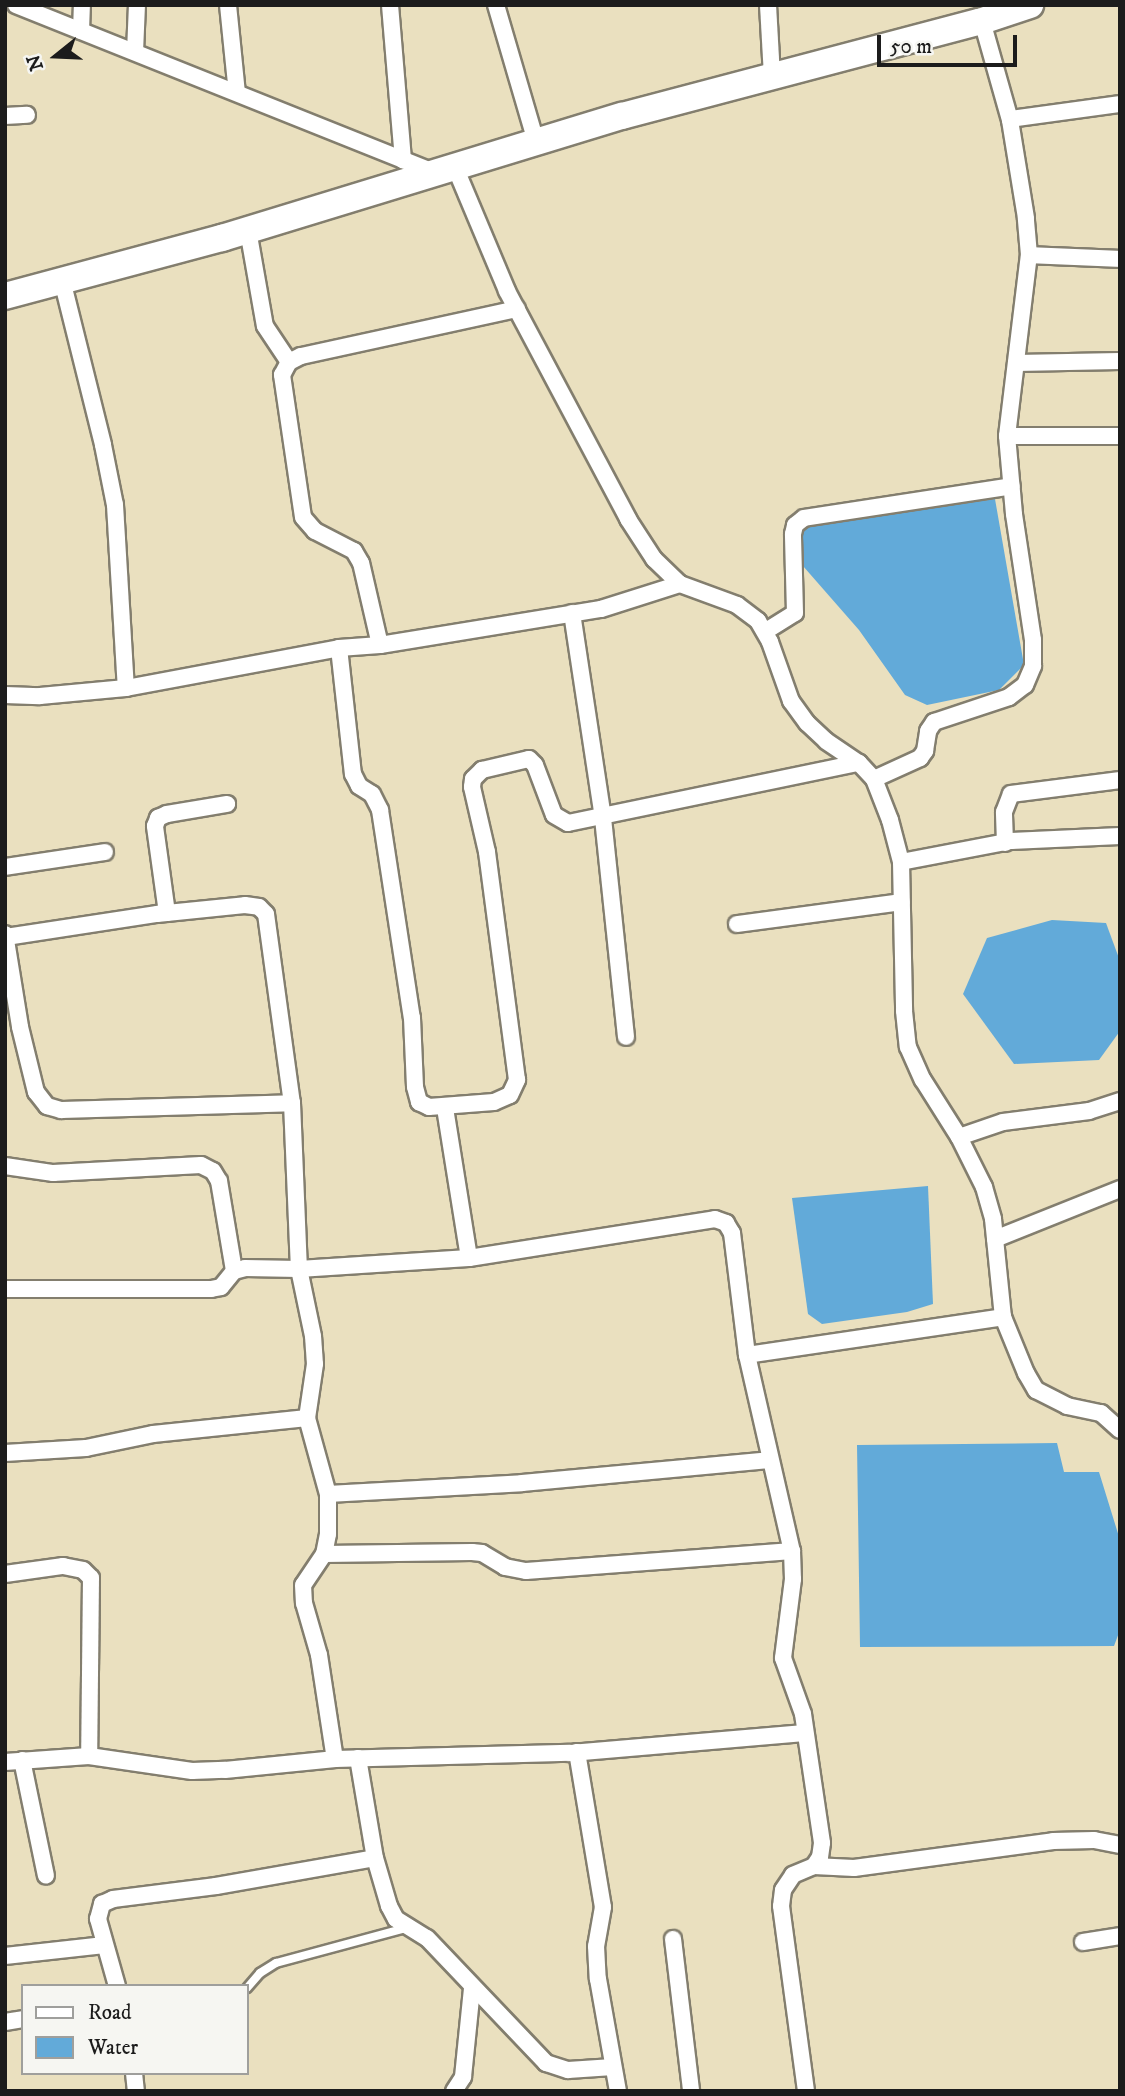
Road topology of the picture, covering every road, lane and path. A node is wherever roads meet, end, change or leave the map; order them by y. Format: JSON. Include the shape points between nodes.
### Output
{"nodes":[{"id":1,"x":16,"y":5,"type":"edge"},
{"id":2,"x":82,"y":5,"type":"edge"},
{"id":3,"x":137,"y":5,"type":"edge"},
{"id":4,"x":228,"y":5,"type":"edge"},
{"id":5,"x":390,"y":5,"type":"edge"},
{"id":6,"x":496,"y":5,"type":"edge"},
{"id":7,"x":768,"y":5,"type":"edge"},
{"id":8,"x":1030,"y":5,"type":"edge"},
{"id":9,"x":982,"y":21,"type":"junction"},
{"id":10,"x":80,"y":31,"type":"junction"},
{"id":11,"x":135,"y":52,"type":"junction"},
{"id":12,"x":772,"y":76,"type":"junction"},
{"id":13,"x":237,"y":93,"type":"junction"},
{"id":14,"x":1120,"y":104,"type":"edge"},
{"id":15,"x":27,"y":115,"type":"dead end"},
{"id":16,"x":5,"y":116,"type":"edge"},
{"id":17,"x":1010,"y":119,"type":"junction"},
{"id":18,"x":536,"y":142,"type":"junction"},
{"id":19,"x":403,"y":160,"type":"junction"},
{"id":20,"x":445,"y":170,"type":"junction"},
{"id":21,"x":248,"y":230,"type":"junction"},
{"id":22,"x":1029,"y":254,"type":"junction"},
{"id":23,"x":1120,"y":259,"type":"edge"},
{"id":24,"x":62,"y":280,"type":"junction"},
{"id":25,"x":5,"y":296,"type":"edge"},
{"id":26,"x":517,"y":309,"type":"junction"},
{"id":27,"x":1120,"y":361,"type":"edge"},
{"id":28,"x":289,"y":362,"type":"junction"},
{"id":29,"x":1016,"y":363,"type":"junction"},
{"id":30,"x":1007,"y":436,"type":"junction"},
{"id":31,"x":1120,"y":436,"type":"edge"},
{"id":32,"x":1012,"y":486,"type":"junction"},
{"id":33,"x":680,"y":584,"type":"junction"},
{"id":34,"x":572,"y":613,"type":"junction"},
{"id":35,"x":766,"y":631,"type":"junction"},
{"id":36,"x":380,"y":645,"type":"junction"},
{"id":37,"x":339,"y":649,"type":"junction"},
{"id":38,"x":126,"y":688,"type":"junction"},
{"id":39,"x":5,"y":695,"type":"edge"},
{"id":40,"x":859,"y":763,"type":"junction"},
{"id":41,"x":874,"y":779,"type":"junction"},
{"id":42,"x":1120,"y":780,"type":"edge"},
{"id":43,"x":227,"y":804,"type":"dead end"},
{"id":44,"x":603,"y":818,"type":"junction"},
{"id":45,"x":1120,"y":836,"type":"edge"},
{"id":46,"x":1005,"y":843,"type":"junction"},
{"id":47,"x":105,"y":852,"type":"dead end"},
{"id":48,"x":901,"y":862,"type":"junction"},
{"id":49,"x":5,"y":866,"type":"edge"},
{"id":50,"x":902,"y":902,"type":"junction"},
{"id":51,"x":167,"y":913,"type":"junction"},
{"id":52,"x":737,"y":924,"type":"dead end"},
{"id":53,"x":6,"y":936,"type":"edge"},
{"id":54,"x":626,"y":1037,"type":"dead end"},
{"id":55,"x":1120,"y":1101,"type":"edge"},
{"id":56,"x":292,"y":1103,"type":"junction"},
{"id":57,"x":444,"y":1108,"type":"junction"},
{"id":58,"x":959,"y":1137,"type":"junction"},
{"id":59,"x":5,"y":1166,"type":"edge"},
{"id":60,"x":1120,"y":1189,"type":"edge"},
{"id":61,"x":995,"y":1239,"type":"junction"},
{"id":62,"x":469,"y":1258,"type":"junction"},
{"id":63,"x":299,"y":1269,"type":"junction"},
{"id":64,"x":234,"y":1271,"type":"junction"},
{"id":65,"x":5,"y":1289,"type":"edge"},
{"id":66,"x":1003,"y":1317,"type":"junction"},
{"id":67,"x":747,"y":1355,"type":"junction"},
{"id":68,"x":307,"y":1418,"type":"junction"},
{"id":69,"x":1120,"y":1430,"type":"edge"},
{"id":70,"x":5,"y":1453,"type":"edge"},
{"id":71,"x":769,"y":1460,"type":"junction"},
{"id":72,"x":328,"y":1494,"type":"junction"},
{"id":73,"x":792,"y":1551,"type":"junction"},
{"id":74,"x":324,"y":1554,"type":"junction"},
{"id":75,"x":5,"y":1574,"type":"edge"},
{"id":76,"x":805,"y":1733,"type":"junction"},
{"id":77,"x":577,"y":1752,"type":"junction"},
{"id":78,"x":89,"y":1756,"type":"junction"},
{"id":79,"x":358,"y":1758,"type":"junction"},
{"id":80,"x":335,"y":1759,"type":"junction"},
{"id":81,"x":13,"y":1761,"type":"edge"},
{"id":82,"x":1120,"y":1845,"type":"edge"},
{"id":83,"x":375,"y":1858,"type":"junction"},
{"id":84,"x":814,"y":1866,"type":"junction"},
{"id":85,"x":46,"y":1876,"type":"dead end"},
{"id":86,"x":406,"y":1927,"type":"junction"},
{"id":87,"x":1120,"y":1936,"type":"edge"},
{"id":88,"x":673,"y":1939,"type":"dead end"},
{"id":89,"x":1083,"y":1941,"type":"dead end"},
{"id":90,"x":104,"y":1945,"type":"junction"},
{"id":91,"x":5,"y":1956,"type":"edge"},
{"id":92,"x":116,"y":1984,"type":"edge"},
{"id":93,"x":248,"y":1987,"type":"edge"},
{"id":94,"x":472,"y":1988,"type":"junction"},
{"id":95,"x":613,"y":2067,"type":"junction"},
{"id":96,"x":454,"y":2091,"type":"edge"},
{"id":97,"x":618,"y":2091,"type":"edge"},
{"id":98,"x":691,"y":2091,"type":"edge"},
{"id":99,"x":806,"y":2091,"type":"edge"}],
"edges":[{"from":1,"to":10,"type":"street"},
{"from":2,"to":10,"type":"street"},
{"from":3,"to":11,"type":"street"},
{"from":4,"to":13,"type":"street"},
{"from":5,"to":19,"type":"street"},
{"from":6,"to":18,"type":"street"},
{"from":7,"to":12,"type":"street"},
{"from":8,"to":9,"type":"main road"},
{"from":9,"to":12,"type":"main road"},
{"from":9,"to":17,"type":"street"},
{"from":10,"to":11,"type":"street"},
{"from":11,"to":13,"type":"street"},
{"from":12,"to":18,"type":"main road"},
{"from":13,"to":19,"type":"street"},
{"from":14,"to":17,"type":"street"},
{"from":15,"to":16,"type":"street"},
{"from":17,"to":22,"type":"street"},
{"from":18,"to":20,"type":"main road"},
{"from":19,"to":20,"type":"street"},
{"from":20,"to":21,"type":"main road"},
{"from":20,"to":26,"type":"street"},
{"from":21,"to":24,"type":"main road"},
{"from":21,"to":28,"type":"street","via":[[265,326]]},
{"from":22,"to":23,"type":"street"},
{"from":22,"to":29,"type":"street"},
{"from":24,"to":25,"type":"main road"},
{"from":24,"to":38,"type":"street","via":[[115,505]]},
{"from":26,"to":28,"type":"street"},
{"from":26,"to":33,"type":"street","via":[[628,519],[654,559]]},
{"from":27,"to":29,"type":"street"},
{"from":28,"to":36,"type":"street","via":[[282,375],[303,517],[315,531],[354,551]]},
{"from":29,"to":30,"type":"street"},
{"from":30,"to":31,"type":"street"},
{"from":30,"to":32,"type":"street"},
{"from":32,"to":35,"type":"street","via":[[804,518],[793,534],[795,613]]},
{"from":32,"to":41,"type":"street","via":[[1033,640],[1033,666],[1025,685],[1009,697],[934,722],[920,758]]},
{"from":33,"to":34,"type":"street","via":[[601,609]]},
{"from":33,"to":35,"type":"street","via":[[737,604]]},
{"from":34,"to":36,"type":"street"},
{"from":34,"to":44,"type":"street"},
{"from":35,"to":40,"type":"street","via":[[791,701],[826,741]]},
{"from":36,"to":37,"type":"street"},
{"from":37,"to":38,"type":"street"},
{"from":37,"to":57,"type":"street","via":[[353,774],[380,810],[389,859],[412,1017],[415,1087],[419,1102]]},
{"from":38,"to":39,"type":"street"},
{"from":40,"to":41,"type":"street"},
{"from":40,"to":44,"type":"street"},
{"from":41,"to":48,"type":"street"},
{"from":42,"to":46,"type":"street","via":[[1011,794],[1004,812]]},
{"from":43,"to":51,"type":"street","via":[[158,818],[155,826]]},
{"from":44,"to":54,"type":"street"},
{"from":44,"to":57,"type":"street","via":[[561,822],[554,816],[529,759],[482,770],[473,779],[497,918],[517,1080],[510,1095],[494,1102]]},
{"from":45,"to":46,"type":"street"},
{"from":46,"to":48,"type":"street"},
{"from":47,"to":49,"type":"street"},
{"from":48,"to":50,"type":"street"},
{"from":50,"to":52,"type":"street"},
{"from":50,"to":58,"type":"street","via":[[908,1047]]},
{"from":51,"to":53,"type":"street"},
{"from":51,"to":56,"type":"street","via":[[245,905],[259,907],[266,914]]},
{"from":53,"to":56,"type":"street","via":[[23,1040],[36,1092],[47,1106],[61,1110]]},
{"from":55,"to":58,"type":"street","via":[[1089,1111],[1003,1122]]},
{"from":56,"to":63,"type":"street"},
{"from":57,"to":62,"type":"street"},
{"from":58,"to":61,"type":"street","via":[[984,1187]]},
{"from":59,"to":64,"type":"street","via":[[53,1173],[201,1165],[219,1181]]},
{"from":60,"to":61,"type":"street"},
{"from":61,"to":66,"type":"street"},
{"from":62,"to":63,"type":"street"},
{"from":62,"to":67,"type":"street","via":[[715,1219],[726,1223],[732,1233]]},
{"from":63,"to":64,"type":"street"},
{"from":63,"to":68,"type":"street","via":[[315,1364]]},
{"from":64,"to":65,"type":"street","via":[[221,1287],[211,1289]]},
{"from":66,"to":67,"type":"street"},
{"from":66,"to":69,"type":"street","via":[[1037,1390],[1067,1406],[1101,1413]]},
{"from":67,"to":71,"type":"street"},
{"from":68,"to":70,"type":"street","via":[[153,1434],[86,1448]]},
{"from":68,"to":72,"type":"street"},
{"from":71,"to":72,"type":"street","via":[[522,1483]]},
{"from":71,"to":73,"type":"street"},
{"from":72,"to":74,"type":"street"},
{"from":73,"to":74,"type":"street","via":[[526,1571],[472,1552]]},
{"from":73,"to":76,"type":"street","via":[[783,1658]]},
{"from":74,"to":80,"type":"street","via":[[303,1585]]},
{"from":75,"to":78,"type":"street","via":[[63,1566],[83,1570],[91,1578]]},
{"from":76,"to":77,"type":"street"},
{"from":76,"to":84,"type":"street","via":[[822,1843]]},
{"from":77,"to":79,"type":"street"},
{"from":77,"to":95,"type":"street","via":[[603,1907],[596,1946],[598,1979]]},
{"from":78,"to":80,"type":"street","via":[[192,1771]]},
{"from":78,"to":81,"type":"street"},
{"from":79,"to":80,"type":"street"},
{"from":79,"to":83,"type":"street"},
{"from":81,"to":85,"type":"street"},
{"from":82,"to":84,"type":"street","via":[[1053,1841],[854,1868]]},
{"from":83,"to":86,"type":"street","via":[[389,1906]]},
{"from":83,"to":90,"type":"street","via":[[113,1899],[102,1904],[98,1919]]},
{"from":84,"to":99,"type":"street","via":[[793,1875],[783,1890],[781,1906]]},
{"from":86,"to":93,"type":"lane","via":[[275,1962]]},
{"from":86,"to":94,"type":"street","via":[[427,1938]]},
{"from":87,"to":89,"type":"street"},
{"from":88,"to":98,"type":"street"},
{"from":90,"to":91,"type":"street"},
{"from":90,"to":92,"type":"street"},
{"from":94,"to":95,"type":"street","via":[[546,2063],[568,2070]]},
{"from":94,"to":96,"type":"street","via":[[463,2077]]},
{"from":95,"to":97,"type":"street"}]}
